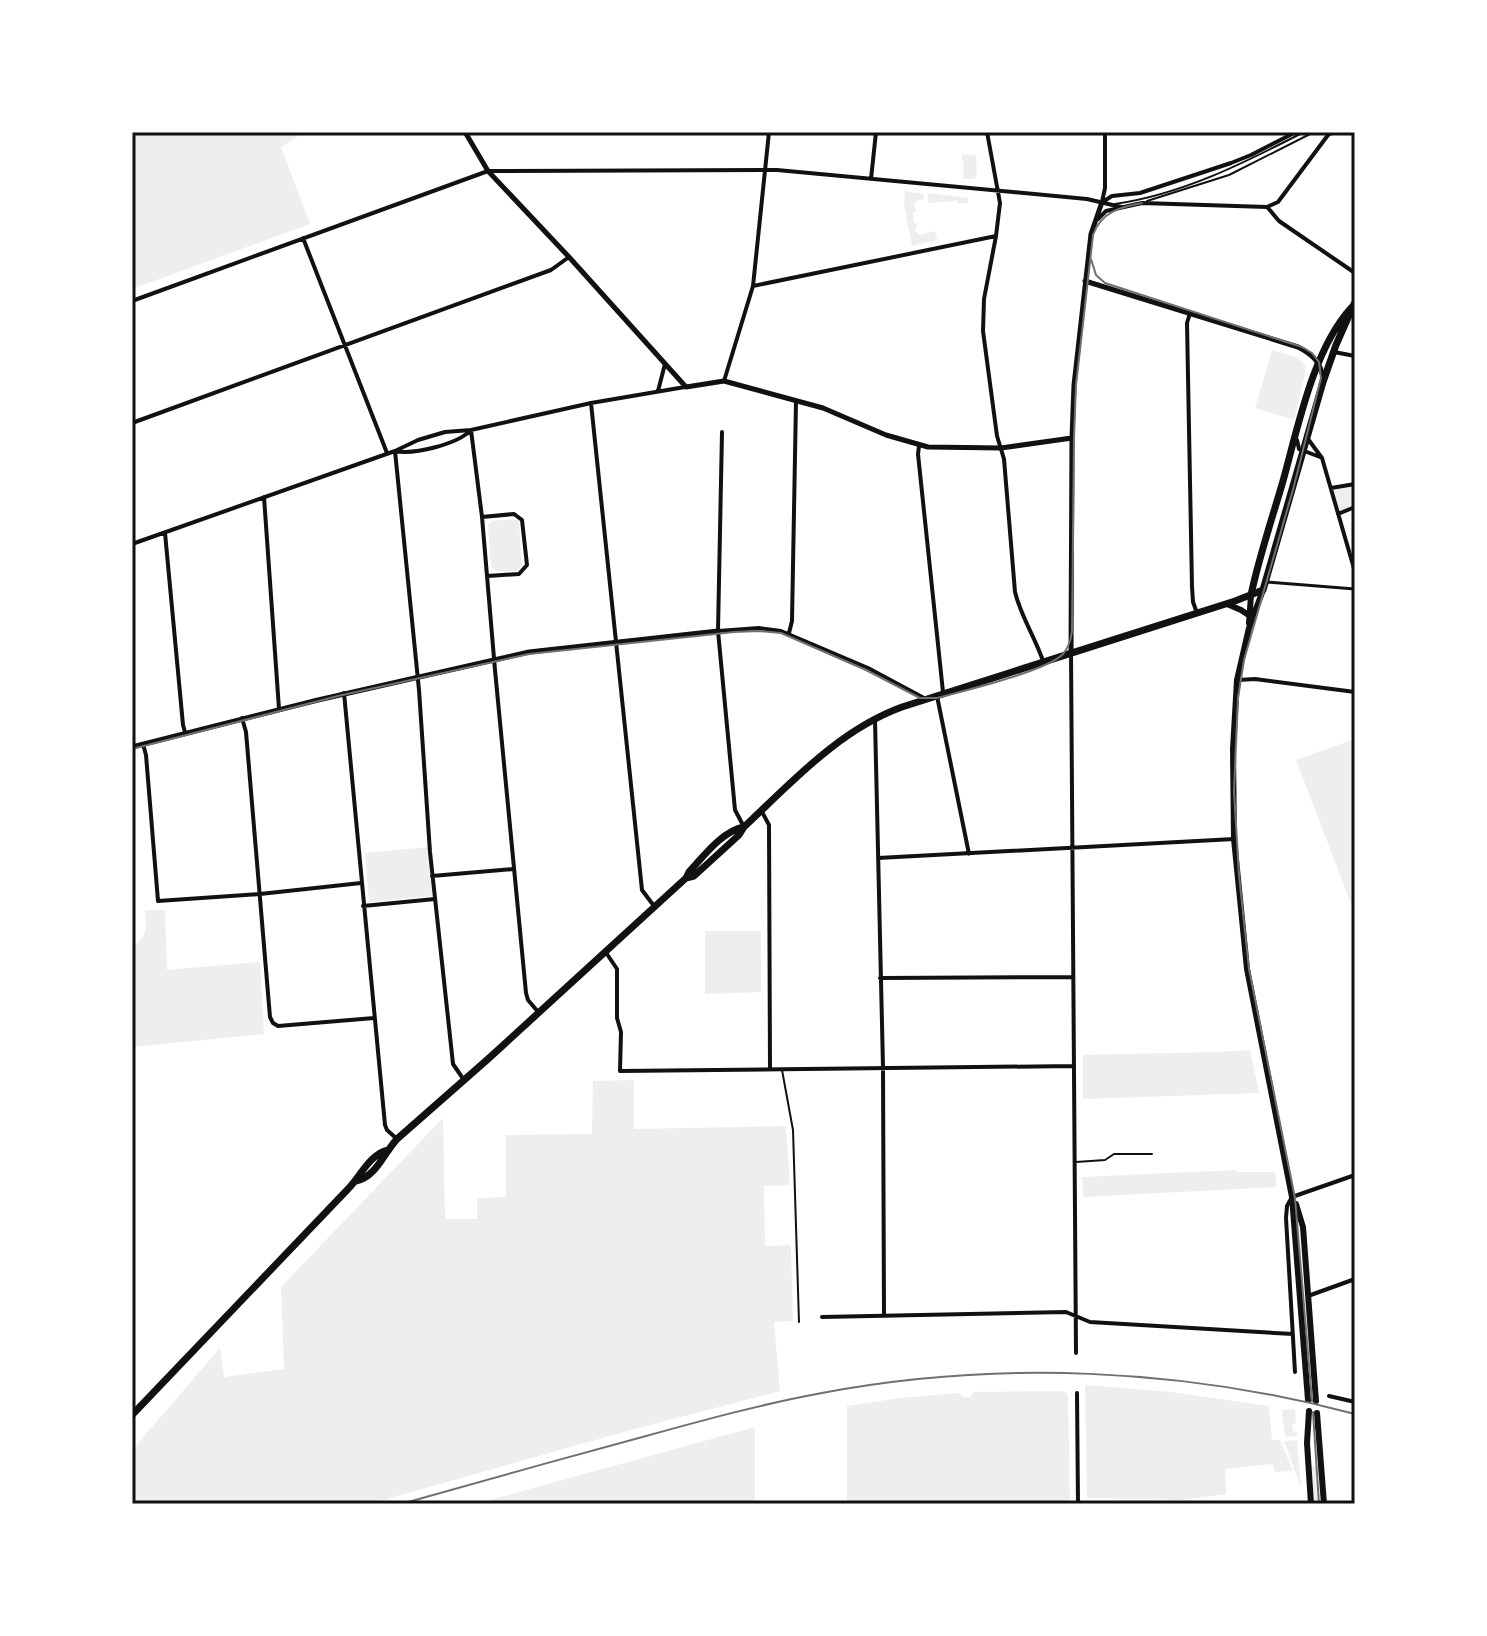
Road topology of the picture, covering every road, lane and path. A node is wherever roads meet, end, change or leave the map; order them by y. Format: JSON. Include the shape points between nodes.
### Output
{"nodes":[{"id":1,"x":465,"y":132,"type":"edge"},
{"id":2,"x":769,"y":132,"type":"edge"},
{"id":3,"x":876,"y":132,"type":"edge"},
{"id":4,"x":987,"y":132,"type":"edge"},
{"id":5,"x":1105,"y":132,"type":"edge"},
{"id":6,"x":1296,"y":132,"type":"edge"},
{"id":7,"x":1304,"y":132,"type":"edge"},
{"id":8,"x":1314,"y":132,"type":"edge"},
{"id":9,"x":1333,"y":132,"type":"edge"},
{"id":10,"x":766,"y":170,"type":"junction"},
{"id":11,"x":488,"y":171,"type":"junction"},
{"id":12,"x":871,"y":179,"type":"junction"},
{"id":13,"x":998,"y":191,"type":"junction"},
{"id":14,"x":1102,"y":202,"type":"junction"},
{"id":15,"x":1142,"y":203,"type":"junction"},
{"id":16,"x":1116,"y":205,"type":"junction"},
{"id":17,"x":1246,"y":207,"type":"junction"},
{"id":18,"x":1267,"y":207,"type":"junction"},
{"id":19,"x":1247,"y":214,"type":"dead end"},
{"id":20,"x":1097,"y":216,"type":"junction"},
{"id":21,"x":1094,"y":225,"type":"junction"},
{"id":22,"x":996,"y":236,"type":"junction"},
{"id":23,"x":303,"y":238,"type":"junction"},
{"id":24,"x":569,"y":257,"type":"junction"},
{"id":25,"x":1355,"y":273,"type":"edge"},
{"id":26,"x":1085,"y":281,"type":"junction"},
{"id":27,"x":753,"y":286,"type":"junction"},
{"id":28,"x":132,"y":301,"type":"edge"},
{"id":29,"x":1355,"y":304,"type":"edge"},
{"id":30,"x":1190,"y":313,"type":"junction"},
{"id":31,"x":344,"y":345,"type":"junction"},
{"id":32,"x":1334,"y":352,"type":"junction"},
{"id":33,"x":1355,"y":356,"type":"edge"},
{"id":34,"x":1319,"y":363,"type":"junction"},
{"id":35,"x":665,"y":364,"type":"junction"},
{"id":36,"x":724,"y":381,"type":"junction"},
{"id":37,"x":1323,"y":382,"type":"junction"},
{"id":38,"x":686,"y":387,"type":"junction"},
{"id":39,"x":658,"y":391,"type":"junction"},
{"id":40,"x":796,"y":401,"type":"junction"},
{"id":41,"x":591,"y":403,"type":"junction"},
{"id":42,"x":132,"y":423,"type":"edge"},
{"id":43,"x":471,"y":430,"type":"junction"},
{"id":44,"x":1297,"y":431,"type":"junction"},
{"id":45,"x":722,"y":432,"type":"dead end"},
{"id":46,"x":1072,"y":438,"type":"junction"},
{"id":47,"x":1307,"y":438,"type":"junction"},
{"id":48,"x":919,"y":446,"type":"junction"},
{"id":49,"x":1001,"y":448,"type":"junction"},
{"id":50,"x":395,"y":451,"type":"junction"},
{"id":51,"x":1303,"y":451,"type":"junction"},
{"id":52,"x":387,"y":453,"type":"junction"},
{"id":53,"x":1322,"y":458,"type":"junction"},
{"id":54,"x":1355,"y":484,"type":"edge"},
{"id":55,"x":1331,"y":488,"type":"junction"},
{"id":56,"x":264,"y":497,"type":"junction"},
{"id":57,"x":1355,"y":507,"type":"edge"},
{"id":58,"x":1338,"y":514,"type":"junction"},
{"id":59,"x":482,"y":517,"type":"junction"},
{"id":60,"x":165,"y":533,"type":"junction"},
{"id":61,"x":132,"y":544,"type":"edge"},
{"id":62,"x":1355,"y":572,"type":"edge"},
{"id":63,"x":487,"y":576,"type":"junction"},
{"id":64,"x":1264,"y":586,"type":"junction"},
{"id":65,"x":1355,"y":589,"type":"edge"},
{"id":66,"x":1251,"y":595,"type":"junction"},
{"id":67,"x":1227,"y":604,"type":"junction"},
{"id":68,"x":1197,"y":613,"type":"junction"},
{"id":69,"x":1250,"y":616,"type":"junction"},
{"id":70,"x":1249,"y":628,"type":"junction"},
{"id":71,"x":718,"y":631,"type":"junction"},
{"id":72,"x":789,"y":633,"type":"junction"},
{"id":73,"x":615,"y":642,"type":"junction"},
{"id":74,"x":1071,"y":653,"type":"junction"},
{"id":75,"x":494,"y":660,"type":"junction"},
{"id":76,"x":1044,"y":663,"type":"junction"},
{"id":77,"x":417,"y":677,"type":"junction"},
{"id":78,"x":1237,"y":680,"type":"junction"},
{"id":79,"x":1355,"y":692,"type":"edge"},
{"id":80,"x":344,"y":693,"type":"junction"},
{"id":81,"x":940,"y":695,"type":"junction"},
{"id":82,"x":926,"y":699,"type":"junction"},
{"id":83,"x":279,"y":709,"type":"junction"},
{"id":84,"x":242,"y":718,"type":"junction"},
{"id":85,"x":875,"y":718,"type":"junction"},
{"id":86,"x":185,"y":732,"type":"junction"},
{"id":87,"x":143,"y":744,"type":"junction"},
{"id":88,"x":132,"y":747,"type":"edge"},
{"id":89,"x":761,"y":810,"type":"junction"},
{"id":90,"x":744,"y":827,"type":"junction"},
{"id":91,"x":1234,"y":839,"type":"junction"},
{"id":92,"x":1073,"y":848,"type":"junction"},
{"id":93,"x":969,"y":854,"type":"junction"},
{"id":94,"x":878,"y":858,"type":"junction"},
{"id":95,"x":514,"y":869,"type":"junction"},
{"id":96,"x":432,"y":876,"type":"junction"},
{"id":97,"x":361,"y":883,"type":"junction"},
{"id":98,"x":260,"y":894,"type":"junction"},
{"id":99,"x":435,"y":899,"type":"junction"},
{"id":100,"x":363,"y":906,"type":"junction"},
{"id":101,"x":654,"y":906,"type":"junction"},
{"id":102,"x":605,"y":951,"type":"junction"},
{"id":103,"x":1073,"y":977,"type":"junction"},
{"id":104,"x":880,"y":978,"type":"junction"},
{"id":105,"x":539,"y":1013,"type":"junction"},
{"id":106,"x":374,"y":1018,"type":"junction"},
{"id":107,"x":1073,"y":1066,"type":"junction"},
{"id":108,"x":883,"y":1067,"type":"junction"},
{"id":109,"x":770,"y":1069,"type":"junction"},
{"id":110,"x":782,"y":1069,"type":"junction"},
{"id":111,"x":464,"y":1080,"type":"junction"},
{"id":112,"x":397,"y":1139,"type":"junction"},
{"id":113,"x":1152,"y":1154,"type":"dead end"},
{"id":114,"x":1075,"y":1162,"type":"junction"},
{"id":115,"x":1355,"y":1175,"type":"edge"},
{"id":116,"x":1292,"y":1197,"type":"junction"},
{"id":117,"x":1355,"y":1279,"type":"edge"},
{"id":118,"x":1308,"y":1296,"type":"junction"},
{"id":119,"x":884,"y":1315,"type":"junction"},
{"id":120,"x":1076,"y":1316,"type":"junction"},
{"id":121,"x":822,"y":1317,"type":"dead end"},
{"id":122,"x":799,"y":1322,"type":"dead end"},
{"id":123,"x":1293,"y":1334,"type":"junction"},
{"id":124,"x":1076,"y":1353,"type":"dead end"},
{"id":125,"x":1295,"y":1372,"type":"dead end"},
{"id":126,"x":1077,"y":1393,"type":"dead end"},
{"id":127,"x":1329,"y":1396,"type":"dead end"},
{"id":128,"x":1355,"y":1402,"type":"edge"},
{"id":129,"x":132,"y":1415,"type":"edge"},
{"id":130,"x":1078,"y":1504,"type":"edge"},
{"id":131,"x":1311,"y":1504,"type":"edge"},
{"id":132,"x":1324,"y":1504,"type":"edge"}],
"edges":[{"from":1,"to":11,"type":"street"},
{"from":2,"to":10,"type":"street"},
{"from":3,"to":12,"type":"street"},
{"from":4,"to":13,"type":"street"},
{"from":5,"to":14,"type":"street"},
{"from":6,"to":14,"type":"street","via":[[1231,163]]},
{"from":7,"to":16,"type":"lane","via":[[1231,170]]},
{"from":8,"to":15,"type":"lane","via":[[1229,175]]},
{"from":9,"to":18,"type":"street","via":[[1278,202]]},
{"from":10,"to":11,"type":"street"},
{"from":10,"to":12,"type":"street"},
{"from":10,"to":27,"type":"street"},
{"from":11,"to":23,"type":"street"},
{"from":11,"to":24,"type":"street"},
{"from":12,"to":13,"type":"street"},
{"from":13,"to":14,"type":"street"},
{"from":13,"to":22,"type":"street"},
{"from":14,"to":16,"type":"street"},
{"from":14,"to":20,"type":"street"},
{"from":15,"to":16,"type":"street"},
{"from":15,"to":17,"type":"street"},
{"from":16,"to":20,"type":"lane"},
{"from":16,"to":21,"type":"street"},
{"from":17,"to":18,"type":"street"},
{"from":17,"to":19,"type":"street"},
{"from":18,"to":25,"type":"street"},
{"from":20,"to":21,"type":"street"},
{"from":21,"to":26,"type":"street"},
{"from":22,"to":27,"type":"street"},
{"from":22,"to":49,"type":"street","via":[[983,312]]},
{"from":23,"to":28,"type":"street"},
{"from":23,"to":31,"type":"street"},
{"from":24,"to":31,"type":"street","via":[[551,270]]},
{"from":24,"to":35,"type":"street"},
{"from":26,"to":30,"type":"street"},
{"from":26,"to":46,"type":"street"},
{"from":27,"to":36,"type":"street"},
{"from":29,"to":32,"type":"main road"},
{"from":29,"to":34,"type":"main road","via":[[1338,324]]},
{"from":30,"to":34,"type":"street","via":[[1298,347]]},
{"from":30,"to":68,"type":"street","via":[[1191,554]]},
{"from":31,"to":42,"type":"street"},
{"from":31,"to":52,"type":"street"},
{"from":32,"to":33,"type":"street"},
{"from":32,"to":37,"type":"main road"},
{"from":34,"to":37,"type":"street"},
{"from":34,"to":44,"type":"main road"},
{"from":35,"to":38,"type":"street"},
{"from":35,"to":39,"type":"street"},
{"from":36,"to":38,"type":"street"},
{"from":36,"to":40,"type":"street"},
{"from":37,"to":47,"type":"main road"},
{"from":38,"to":39,"type":"street"},
{"from":39,"to":41,"type":"street"},
{"from":40,"to":48,"type":"street"},
{"from":40,"to":72,"type":"street"},
{"from":41,"to":43,"type":"street"},
{"from":41,"to":73,"type":"street"},
{"from":43,"to":50,"type":"street","via":[[445,432]]},
{"from":43,"to":50,"type":"street","via":[[462,438],[411,453]]},
{"from":43,"to":59,"type":"street"},
{"from":44,"to":51,"type":"street","via":[[1296,443]]},
{"from":44,"to":66,"type":"main road"},
{"from":45,"to":71,"type":"street"},
{"from":46,"to":49,"type":"street"},
{"from":46,"to":74,"type":"street"},
{"from":47,"to":51,"type":"main road"},
{"from":47,"to":53,"type":"street"},
{"from":48,"to":49,"type":"street"},
{"from":48,"to":81,"type":"street"},
{"from":49,"to":76,"type":"street","via":[[1015,592]]},
{"from":50,"to":52,"type":"street"},
{"from":50,"to":77,"type":"street"},
{"from":51,"to":53,"type":"street"},
{"from":51,"to":64,"type":"main road"},
{"from":52,"to":56,"type":"street"},
{"from":53,"to":55,"type":"street"},
{"from":54,"to":55,"type":"street"},
{"from":55,"to":58,"type":"street"},
{"from":56,"to":60,"type":"street"},
{"from":56,"to":83,"type":"street"},
{"from":57,"to":58,"type":"street"},
{"from":58,"to":62,"type":"street"},
{"from":59,"to":63,"type":"street"},
{"from":59,"to":63,"type":"street","via":[[514,514],[522,520],[527,565],[519,574]]},
{"from":60,"to":61,"type":"street"},
{"from":60,"to":86,"type":"street"},
{"from":63,"to":75,"type":"street"},
{"from":64,"to":65,"type":"street"},
{"from":64,"to":66,"type":"main road"},
{"from":64,"to":70,"type":"main road"},
{"from":66,"to":67,"type":"main road"},
{"from":66,"to":69,"type":"main road"},
{"from":67,"to":68,"type":"main road"},
{"from":67,"to":69,"type":"main road"},
{"from":68,"to":74,"type":"main road"},
{"from":69,"to":70,"type":"main road"},
{"from":70,"to":78,"type":"main road"},
{"from":71,"to":72,"type":"street","via":[[759,628]]},
{"from":71,"to":73,"type":"street"},
{"from":71,"to":90,"type":"street","via":[[735,810]]},
{"from":72,"to":82,"type":"street"},
{"from":73,"to":75,"type":"street"},
{"from":73,"to":101,"type":"street","via":[[642,890]]},
{"from":74,"to":76,"type":"main road"},
{"from":74,"to":92,"type":"street"},
{"from":75,"to":77,"type":"street"},
{"from":75,"to":95,"type":"street"},
{"from":76,"to":81,"type":"main road"},
{"from":77,"to":80,"type":"street"},
{"from":77,"to":96,"type":"street"},
{"from":78,"to":79,"type":"street"},
{"from":78,"to":91,"type":"main road"},
{"from":80,"to":83,"type":"street"},
{"from":80,"to":97,"type":"street"},
{"from":81,"to":82,"type":"main road"},
{"from":81,"to":93,"type":"street"},
{"from":82,"to":85,"type":"main road"},
{"from":83,"to":84,"type":"street"},
{"from":84,"to":86,"type":"street"},
{"from":84,"to":98,"type":"street"},
{"from":85,"to":89,"type":"main road"},
{"from":85,"to":94,"type":"street"},
{"from":86,"to":87,"type":"street"},
{"from":87,"to":88,"type":"street"},
{"from":87,"to":98,"type":"street","via":[[158,901]]},
{"from":89,"to":90,"type":"main road"},
{"from":89,"to":109,"type":"street","via":[[769,825]]},
{"from":90,"to":101,"type":"main road","via":[[724,837]]},
{"from":91,"to":92,"type":"street"},
{"from":91,"to":116,"type":"main road","via":[[1247,969]]},
{"from":92,"to":93,"type":"street"},
{"from":92,"to":103,"type":"street"},
{"from":93,"to":94,"type":"street"},
{"from":94,"to":104,"type":"street"},
{"from":95,"to":96,"type":"street"},
{"from":95,"to":105,"type":"street","via":[[526,993]]},
{"from":96,"to":99,"type":"street"},
{"from":97,"to":98,"type":"street"},
{"from":97,"to":100,"type":"street"},
{"from":98,"to":106,"type":"street","via":[[273,1023]]},
{"from":99,"to":100,"type":"street"},
{"from":99,"to":111,"type":"street","via":[[453,1064]]},
{"from":100,"to":106,"type":"street"},
{"from":101,"to":102,"type":"main road"},
{"from":102,"to":105,"type":"main road"},
{"from":102,"to":109,"type":"street","via":[[617,969],[620,1071]]},
{"from":103,"to":104,"type":"street"},
{"from":103,"to":107,"type":"street"},
{"from":104,"to":108,"type":"street"},
{"from":105,"to":111,"type":"main road"},
{"from":106,"to":112,"type":"street","via":[[385,1125]]},
{"from":107,"to":108,"type":"street"},
{"from":107,"to":114,"type":"street"},
{"from":108,"to":110,"type":"street"},
{"from":108,"to":119,"type":"street"},
{"from":109,"to":110,"type":"street"},
{"from":110,"to":122,"type":"lane","via":[[793,1130]]},
{"from":111,"to":112,"type":"main road"},
{"from":112,"to":129,"type":"main road","via":[[376,1167],[356,1181]]},
{"from":113,"to":114,"type":"lane"},
{"from":114,"to":120,"type":"street"},
{"from":115,"to":116,"type":"street"},
{"from":116,"to":118,"type":"main road","via":[[1303,1227]]},
{"from":116,"to":118,"type":"main road","via":[[1312,1401]]},
{"from":116,"to":123,"type":"street","via":[[1286,1218]]},
{"from":117,"to":118,"type":"street"},
{"from":119,"to":120,"type":"street"},
{"from":119,"to":121,"type":"street"},
{"from":120,"to":123,"type":"street","via":[[1090,1322]]},
{"from":120,"to":124,"type":"street"},
{"from":123,"to":125,"type":"street"},
{"from":126,"to":130,"type":"street"},
{"from":127,"to":128,"type":"street"},
{"from":131,"to":132,"type":"main road","via":[[1307,1443],[1313,1412]]}]}
